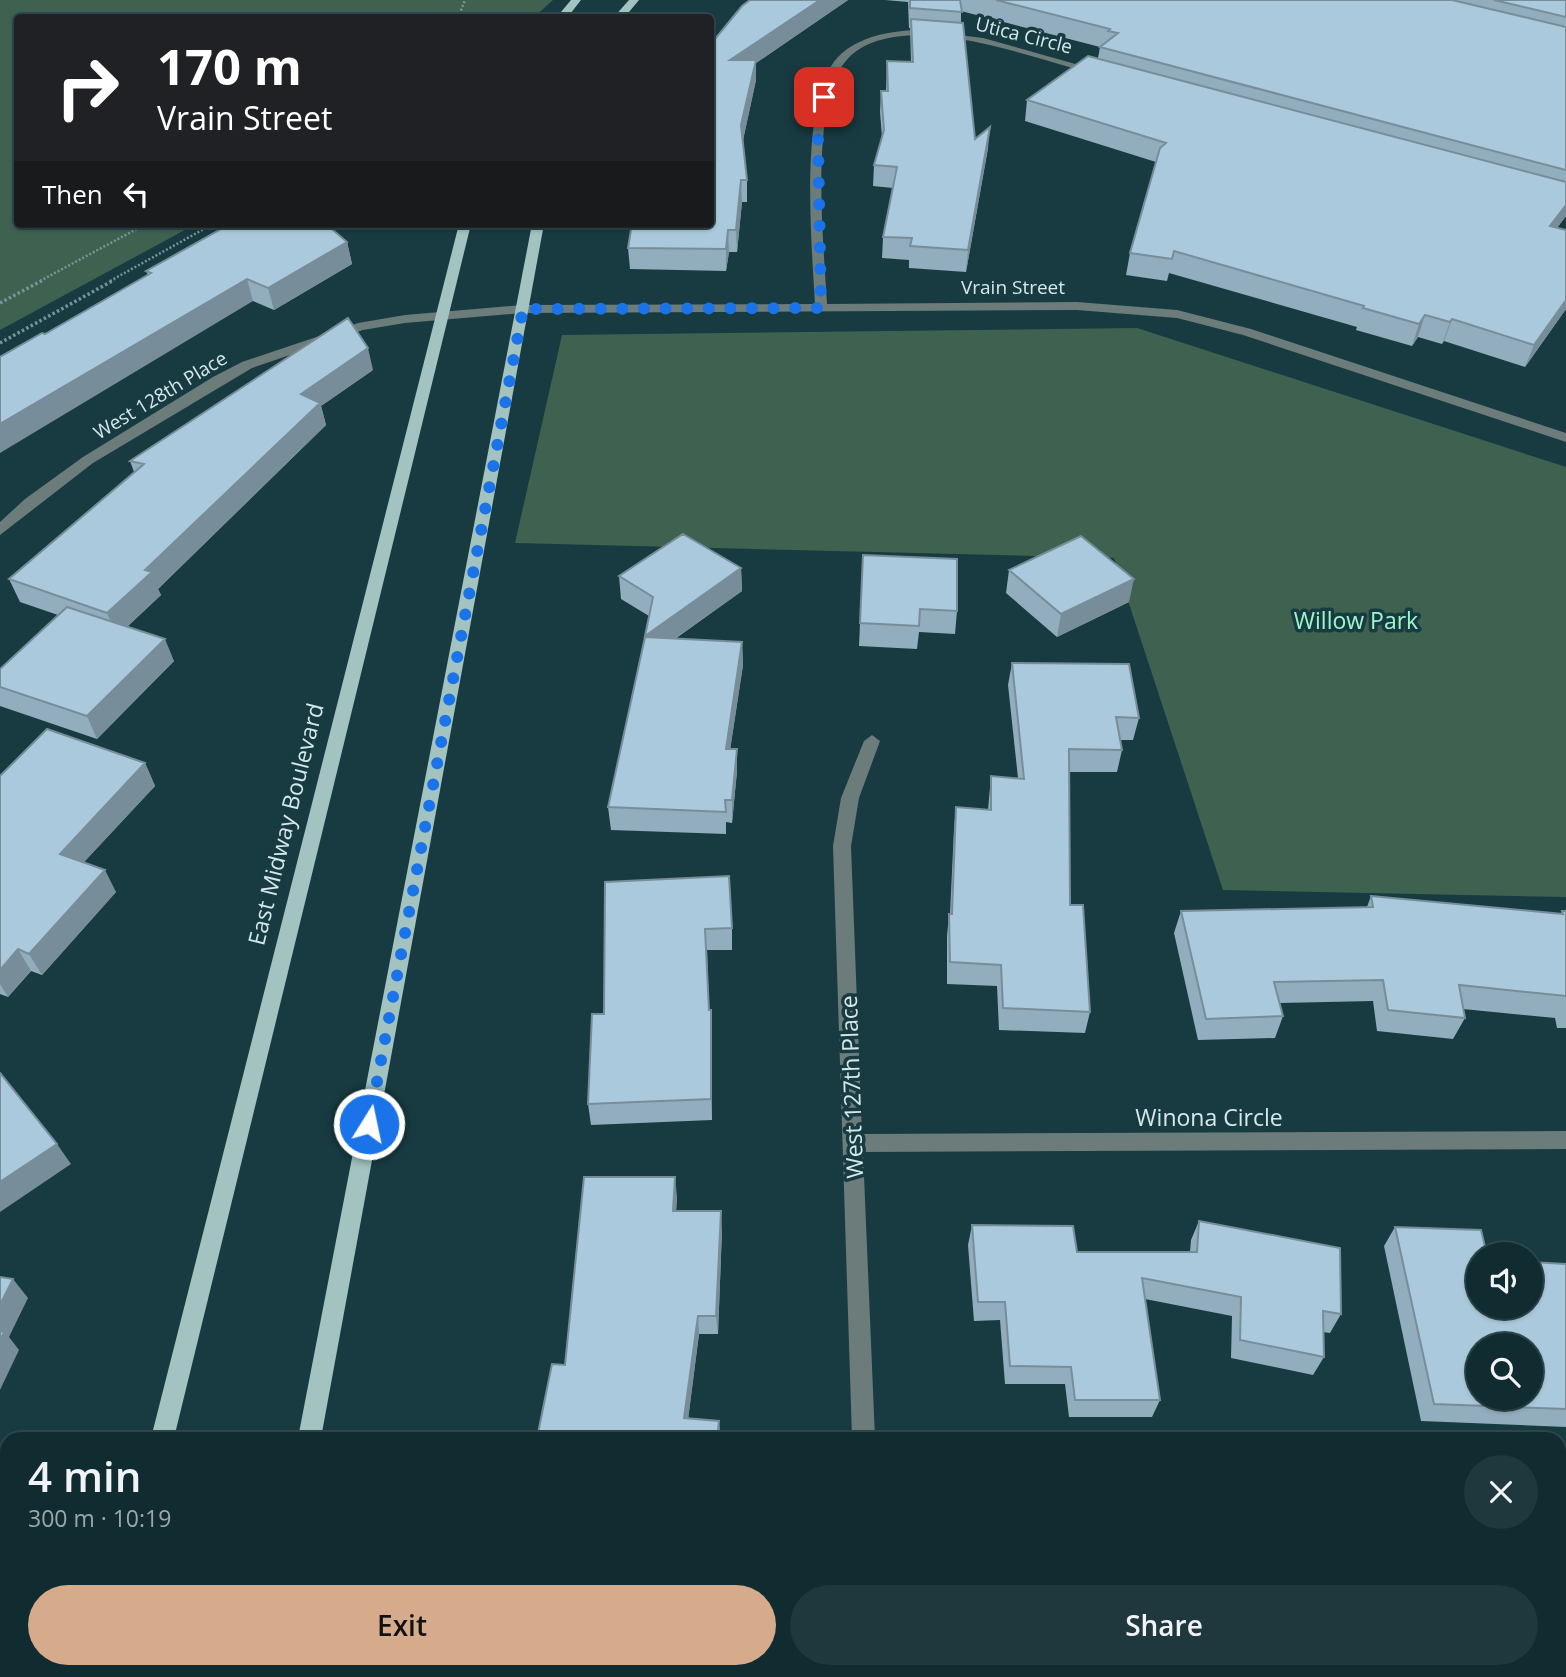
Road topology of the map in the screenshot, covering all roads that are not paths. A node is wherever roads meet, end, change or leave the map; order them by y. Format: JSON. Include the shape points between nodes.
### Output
{"nodes":[{"id":1,"x":576,"y":0,"type":"edge"},
{"id":2,"x":634,"y":0,"type":"edge"},
{"id":3,"x":564,"y":14,"type":"edge"},
{"id":4,"x":622,"y":14,"type":"edge"},
{"id":5,"x":888,"y":23,"type":"dead end"},
{"id":6,"x":895,"y":35,"type":"junction"},
{"id":7,"x":1106,"y":74,"type":"edge"},
{"id":8,"x":464,"y":228,"type":"edge"},
{"id":9,"x":537,"y":228,"type":"edge"},
{"id":10,"x":821,"y":308,"type":"junction"},
{"id":11,"x":523,"y":309,"type":"junction"},
{"id":12,"x":441,"y":316,"type":"junction"},
{"id":13,"x":1566,"y":438,"type":"edge"},
{"id":14,"x":0,"y":530,"type":"edge"},
{"id":15,"x":872,"y":741,"type":"dead end"},
{"id":16,"x":1566,"y":1140,"type":"edge"},
{"id":17,"x":853,"y":1143,"type":"junction"},
{"id":18,"x":163,"y":1432,"type":"edge"},
{"id":19,"x":310,"y":1432,"type":"edge"},
{"id":20,"x":863,"y":1432,"type":"edge"}],
"edges":[{"from":1,"to":3,"type":"main road"},
{"from":2,"to":4,"type":"main road"},
{"from":5,"to":6,"type":"street"},
{"from":6,"to":7,"type":"street","name":"Utica Circle","via":[[962,37]]},
{"from":6,"to":10,"type":"street","name":"Utica Circle","via":[[866,43],[842,58],[824,97],[818,139]]},
{"from":8,"to":12,"type":"main road","name":"East Midway Boulevard"},
{"from":9,"to":11,"type":"main road"},
{"from":10,"to":11,"type":"street","name":"Vrain Street"},
{"from":10,"to":13,"type":"street","name":"Vrain Street","via":[[1077,306],[1177,314],[1247,332]]},
{"from":11,"to":12,"type":"street","name":"Vrain Street"},
{"from":11,"to":19,"type":"main road"},
{"from":12,"to":14,"type":"street","name":"West 128th Place","via":[[362,326],[247,365],[88,460]]},
{"from":12,"to":18,"type":"main road","name":"East Midway Boulevard"},
{"from":15,"to":17,"type":"street","name":"West 127th Place","via":[[850,798],[842,846]]},
{"from":16,"to":17,"type":"street","name":"Winona Circle"},
{"from":17,"to":20,"type":"street","name":"West 127th Place"}]}
